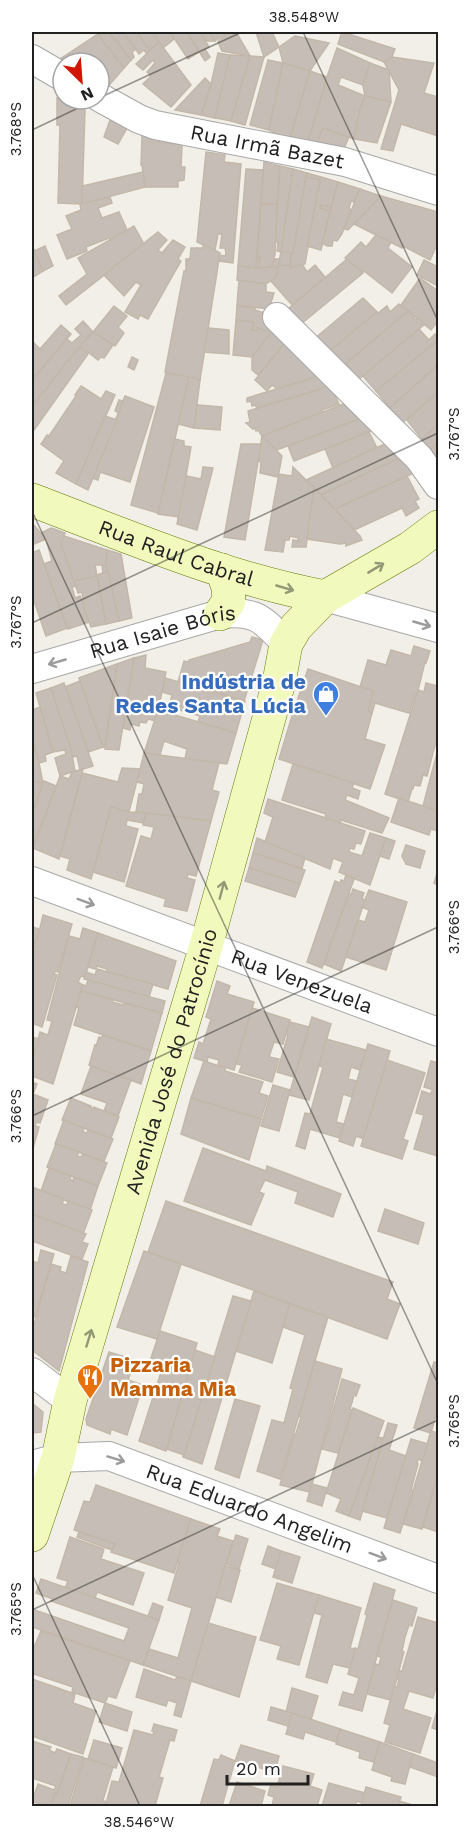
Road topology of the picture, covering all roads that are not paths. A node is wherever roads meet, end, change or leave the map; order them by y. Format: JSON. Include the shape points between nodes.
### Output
{"nodes":[{"id":1,"x":32,"y":59,"type":"edge"},
{"id":2,"x":51,"y":70,"type":"edge"},
{"id":3,"x":111,"y":104,"type":"edge"},
{"id":4,"x":438,"y":190,"type":"edge"},
{"id":5,"x":277,"y":317,"type":"dead end"},
{"id":6,"x":438,"y":485,"type":"edge"},
{"id":7,"x":32,"y":500,"type":"edge"},
{"id":8,"x":438,"y":527,"type":"edge"},
{"id":9,"x":222,"y":570,"type":"junction"},
{"id":10,"x":325,"y":597,"type":"junction"},
{"id":11,"x":220,"y":614,"type":"junction"},
{"id":12,"x":438,"y":628,"type":"edge"},
{"id":13,"x":286,"y":644,"type":"junction"},
{"id":14,"x":32,"y":669,"type":"edge"},
{"id":15,"x":32,"y":881,"type":"edge"},
{"id":16,"x":206,"y":946,"type":"junction"},
{"id":17,"x":438,"y":1032,"type":"edge"},
{"id":18,"x":32,"y":1372,"type":"edge"},
{"id":19,"x":70,"y":1401,"type":"junction"},
{"id":20,"x":45,"y":1461,"type":"edge"},
{"id":21,"x":32,"y":1535,"type":"edge"},
{"id":22,"x":438,"y":1579,"type":"edge"}],
"edges":[{"from":1,"to":2,"type":"street"},
{"from":3,"to":4,"type":"street","name":"Rua Irmã Bazet","via":[[155,125],[345,162]]},
{"from":5,"to":6,"type":"street","via":[[419,458]]},
{"from":7,"to":9,"type":"street","name":"Rua Raul Cabral"},
{"from":10,"to":8,"type":"street","one_way":true,"via":[[410,548]]},
{"from":9,"to":10,"type":"street","name":"Rua Raul Cabral","one_way":true},
{"from":9,"to":11,"type":"street","via":[[229,601]]},
{"from":10,"to":12,"type":"street","one_way":true},
{"from":10,"to":13,"type":"street","name":"Avenida José do Patrocínio","via":[[296,627]]},
{"from":11,"to":13,"type":"street","name":"Rua Isaie Bóris","via":[[238,612],[255,616]]},
{"from":11,"to":14,"type":"street","name":"Rua Isaie Bóris","one_way":true},
{"from":16,"to":13,"type":"street","name":"Avenida José do Patrocínio","one_way":true},
{"from":15,"to":16,"type":"street","name":"Rua Venezuela","one_way":true},
{"from":16,"to":17,"type":"street","name":"Rua Venezuela"},
{"from":19,"to":16,"type":"street","name":"Avenida José do Patrocínio","one_way":true},
{"from":18,"to":19,"type":"street"},
{"from":19,"to":20,"type":"street","name":"Avenida José do Patrocínio"},
{"from":20,"to":21,"type":"street","name":"Avenida José do Patrocínio"},
{"from":20,"to":22,"type":"street","name":"Rua Eduardo Angelim","one_way":true,"via":[[109,1456]]}]}
